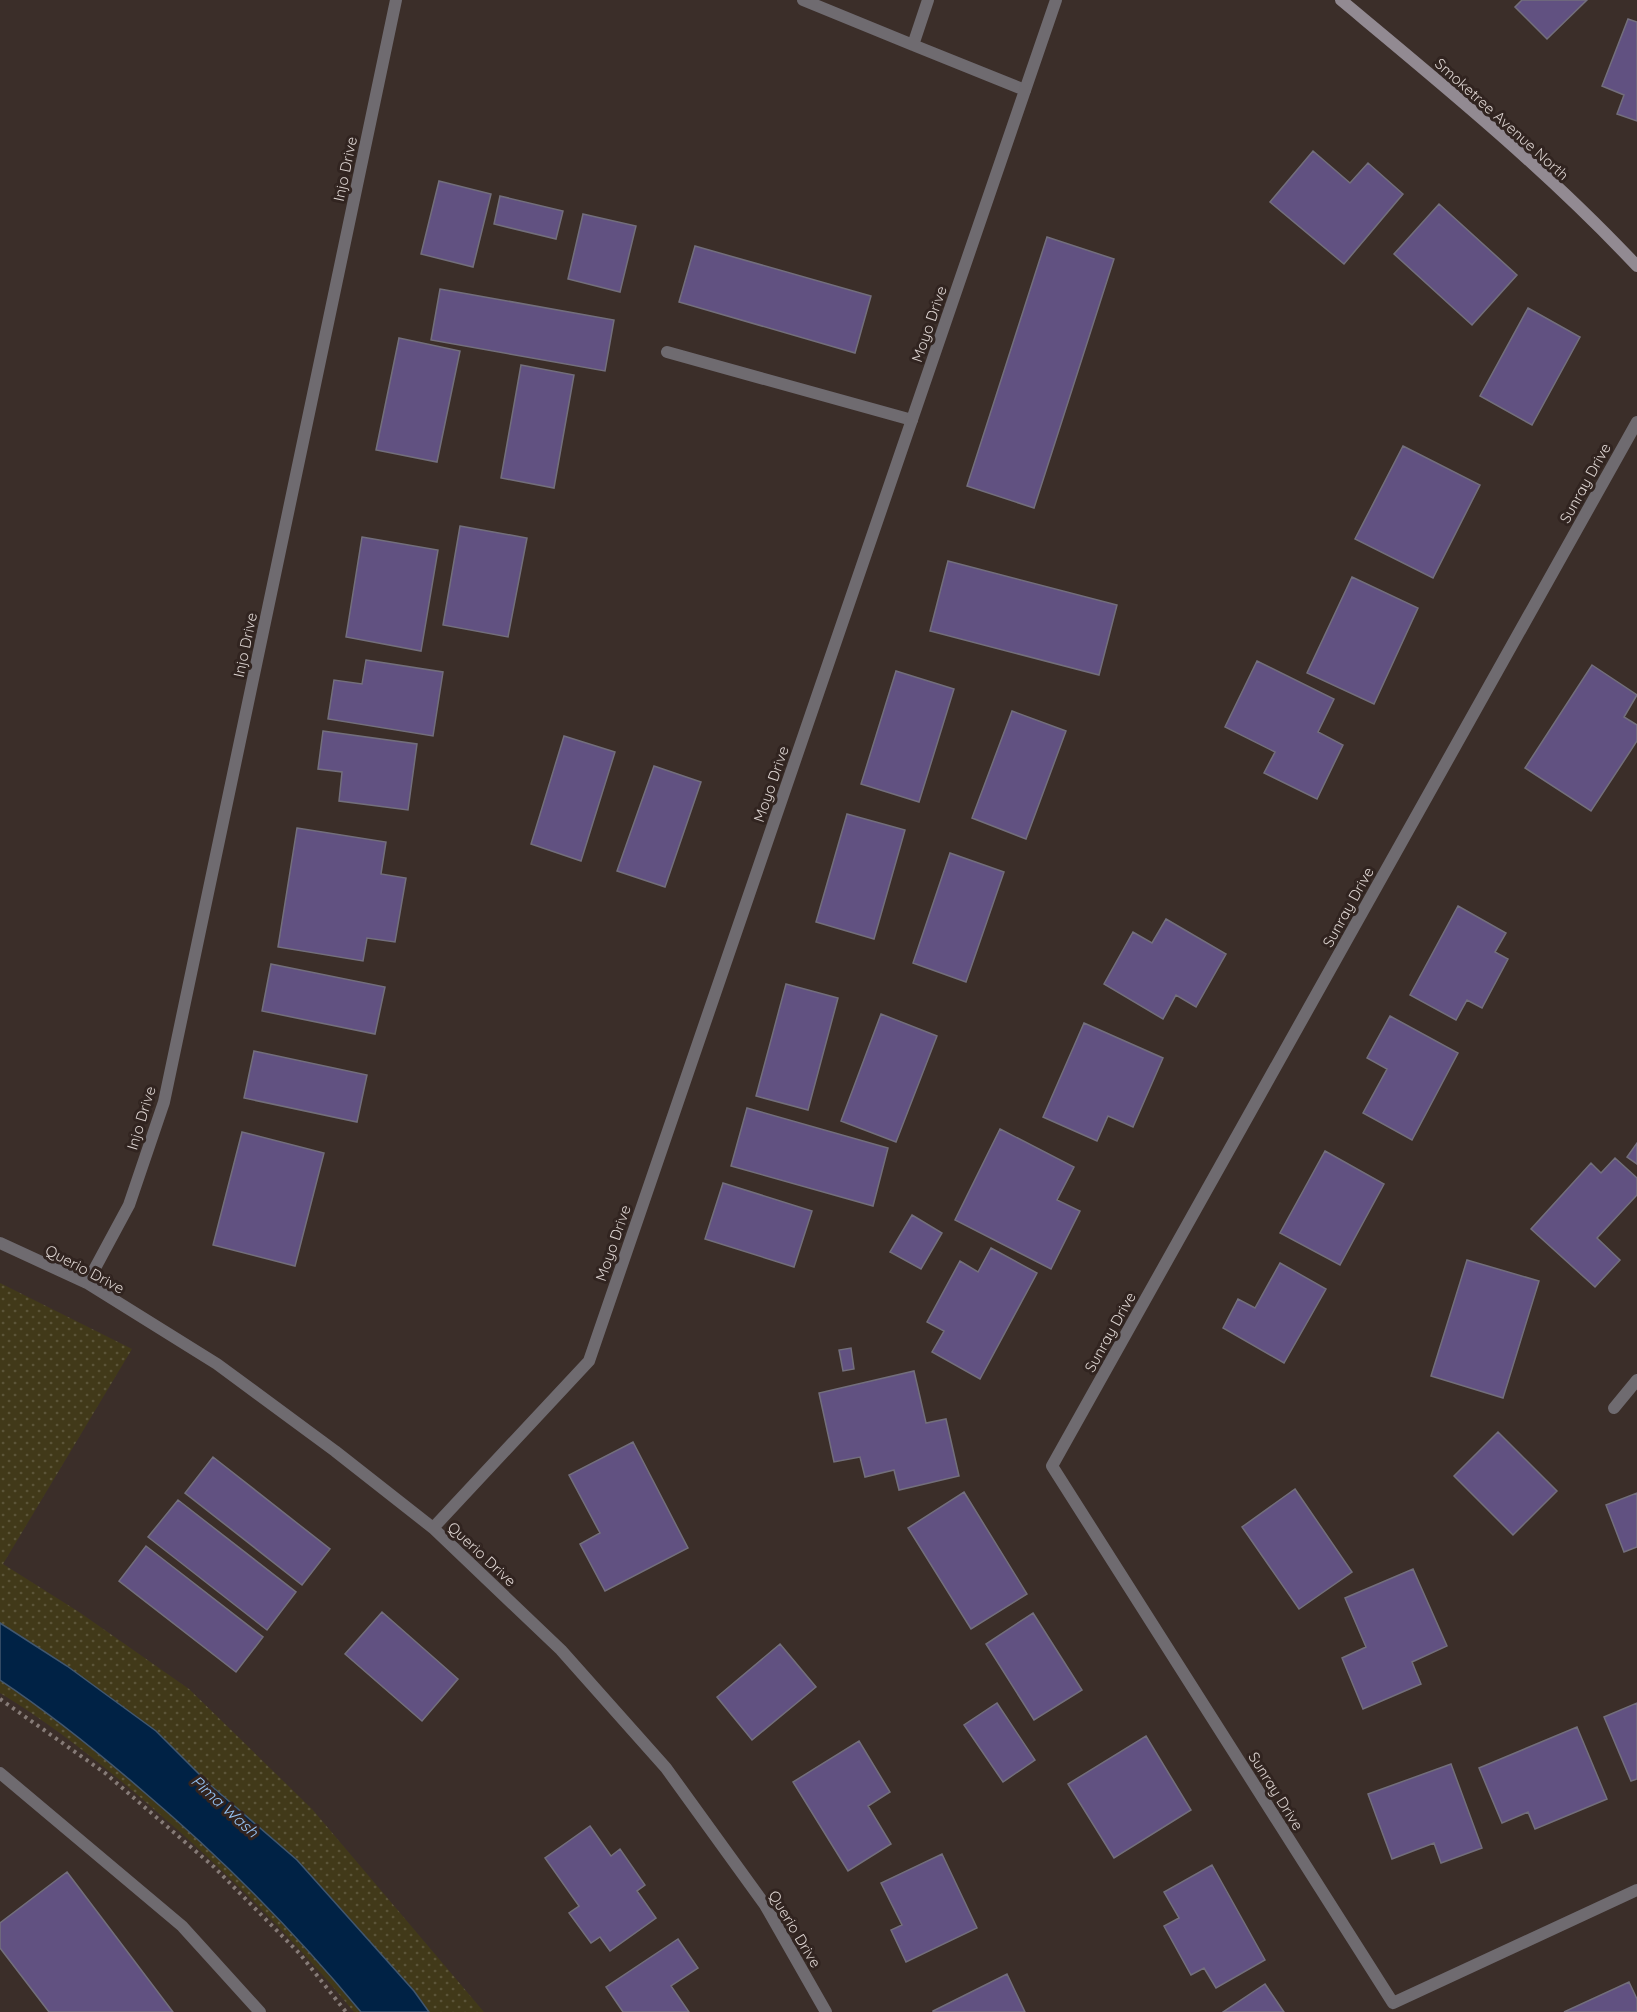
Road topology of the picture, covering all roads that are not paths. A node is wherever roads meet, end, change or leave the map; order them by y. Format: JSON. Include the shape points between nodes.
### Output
{"nodes":[{"id":1,"x":396,"y":0,"type":"edge"},
{"id":2,"x":803,"y":0,"type":"edge"},
{"id":3,"x":928,"y":0,"type":"edge"},
{"id":4,"x":1056,"y":0,"type":"edge"},
{"id":5,"x":1341,"y":0,"type":"edge"},
{"id":6,"x":913,"y":45,"type":"junction"},
{"id":7,"x":1025,"y":90,"type":"junction"},
{"id":8,"x":1637,"y":266,"type":"edge"},
{"id":9,"x":667,"y":352,"type":"dead end"},
{"id":10,"x":912,"y":420,"type":"junction"},
{"id":11,"x":1637,"y":422,"type":"edge"},
{"id":12,"x":0,"y":1243,"type":"edge"},
{"id":13,"x":87,"y":1283,"type":"junction"},
{"id":14,"x":1637,"y":1380,"type":"edge"},
{"id":15,"x":1614,"y":1408,"type":"dead end"},
{"id":16,"x":433,"y":1528,"type":"junction"},
{"id":17,"x":0,"y":1773,"type":"edge"},
{"id":18,"x":1637,"y":1890,"type":"edge"},
{"id":19,"x":260,"y":2012,"type":"edge"},
{"id":20,"x":826,"y":2012,"type":"edge"}],
"edges":[{"from":1,"to":13,"type":"street","name":"Injo Drive","via":[[164,1102],[129,1204]]},
{"from":2,"to":6,"type":"street"},
{"from":3,"to":6,"type":"street"},
{"from":4,"to":7,"type":"street","name":"Moyo Drive"},
{"from":5,"to":8,"type":"street","name":"Smoketree Avenue North","via":[[1471,109]]},
{"from":6,"to":7,"type":"street"},
{"from":7,"to":10,"type":"street","name":"Moyo Drive"},
{"from":9,"to":10,"type":"street"},
{"from":10,"to":16,"type":"street","name":"Moyo Drive","via":[[588,1361]]},
{"from":11,"to":18,"type":"street","name":"Sunray Drive","via":[[1052,1466],[1393,2003]]},
{"from":12,"to":13,"type":"street","name":"Querio Drive"},
{"from":13,"to":16,"type":"street","name":"Querio Drive","via":[[217,1364]]},
{"from":14,"to":15,"type":"street"},
{"from":16,"to":20,"type":"street","name":"Querio Drive","via":[[561,1650],[666,1768],[765,1905]]},
{"from":17,"to":19,"type":"street","via":[[182,1926]]}]}
